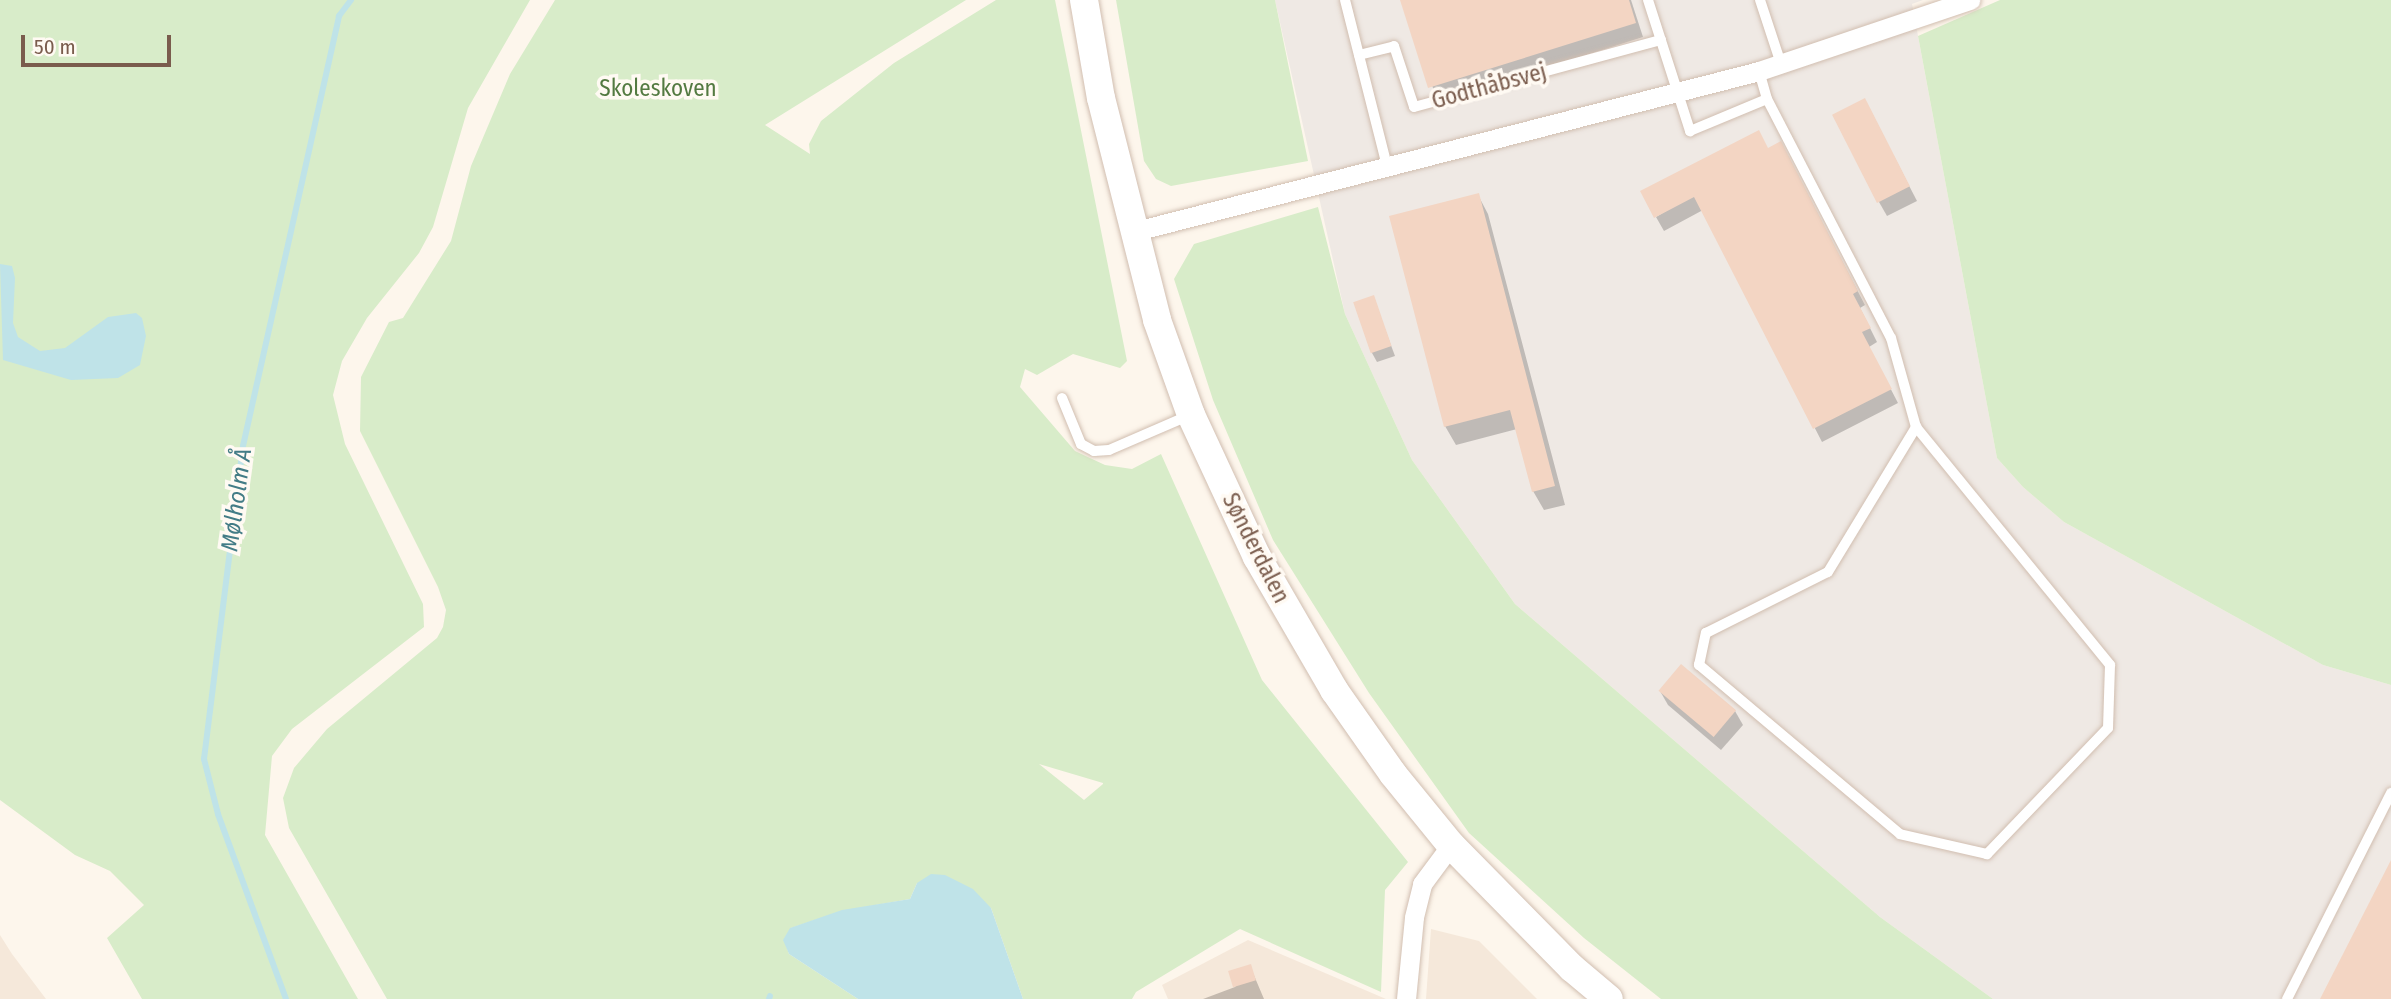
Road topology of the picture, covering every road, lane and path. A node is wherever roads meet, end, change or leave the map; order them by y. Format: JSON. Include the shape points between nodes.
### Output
{"nodes":[{"id":1,"x":1084,"y":0,"type":"edge"},
{"id":2,"x":1345,"y":0,"type":"edge"},
{"id":3,"x":1648,"y":0,"type":"edge"},
{"id":4,"x":1761,"y":0,"type":"edge"},
{"id":5,"x":1970,"y":0,"type":"edge"},
{"id":6,"x":1661,"y":40,"type":"junction"},
{"id":7,"x":1359,"y":55,"type":"junction"},
{"id":8,"x":1781,"y":64,"type":"junction"},
{"id":9,"x":1759,"y":71,"type":"junction"},
{"id":10,"x":1675,"y":92,"type":"junction"},
{"id":11,"x":1767,"y":99,"type":"junction"},
{"id":12,"x":1387,"y":166,"type":"junction"},
{"id":13,"x":1132,"y":232,"type":"junction"},
{"id":14,"x":1062,"y":398,"type":"dead end"},
{"id":15,"x":1191,"y":415,"type":"junction"},
{"id":16,"x":1916,"y":427,"type":"junction"},
{"id":17,"x":2391,"y":793,"type":"edge"},
{"id":18,"x":2386,"y":814,"type":"edge"},
{"id":19,"x":1451,"y":845,"type":"junction"},
{"id":20,"x":1406,"y":999,"type":"edge"},
{"id":21,"x":1609,"y":999,"type":"edge"},
{"id":22,"x":2287,"y":999,"type":"edge"}],
"edges":[{"from":1,"to":13,"type":"street","name":"Sønderdalen"},
{"from":2,"to":7,"type":"lane"},
{"from":3,"to":6,"type":"lane"},
{"from":4,"to":8,"type":"lane"},
{"from":5,"to":8,"type":"street"},
{"from":6,"to":7,"type":"lane","name":"Godthåbsvej","via":[[1414,107],[1394,46]]},
{"from":6,"to":10,"type":"lane"},
{"from":7,"to":12,"type":"lane"},
{"from":8,"to":9,"type":"street"},
{"from":9,"to":10,"type":"street"},
{"from":9,"to":11,"type":"lane"},
{"from":10,"to":11,"type":"lane","via":[[1690,131]]},
{"from":10,"to":12,"type":"street"},
{"from":11,"to":16,"type":"lane","via":[[1891,338]]},
{"from":12,"to":13,"type":"street"},
{"from":13,"to":15,"type":"street","name":"Sønderdalen"},
{"from":14,"to":15,"type":"lane","via":[[1081,444],[1094,451],[1109,450]]},
{"from":15,"to":19,"type":"street","name":"Sønderdalen","via":[[1257,557],[1334,690]]},
{"from":16,"to":16,"type":"lane","via":[[2110,665],[2108,728],[1987,854],[1900,834],[1699,665],[1706,633],[1828,572]]},
{"from":17,"to":18,"type":"lane"},
{"from":18,"to":22,"type":"lane"},
{"from":19,"to":20,"type":"street","via":[[1422,884]]},
{"from":19,"to":21,"type":"street","name":"Sønderdalen","via":[[1572,968]]}]}
